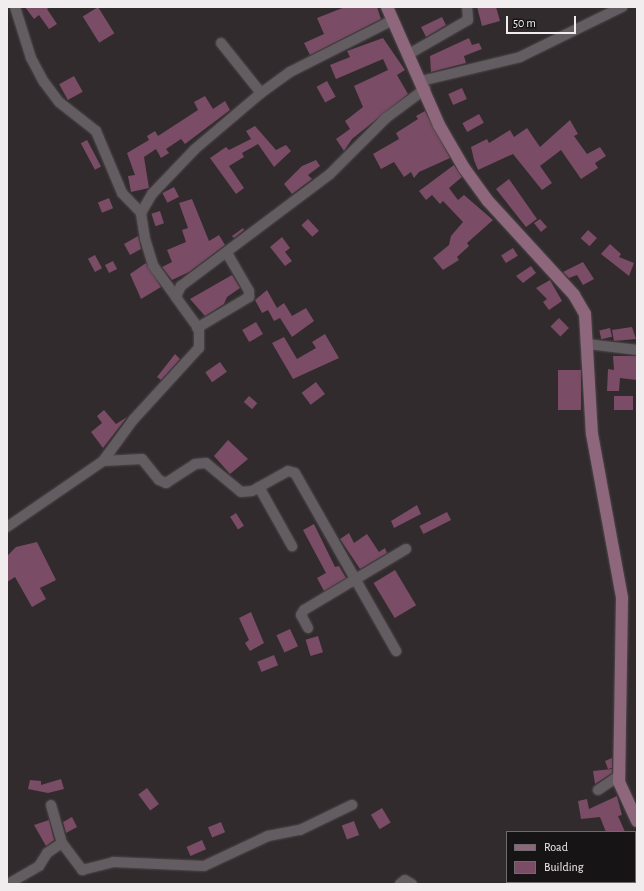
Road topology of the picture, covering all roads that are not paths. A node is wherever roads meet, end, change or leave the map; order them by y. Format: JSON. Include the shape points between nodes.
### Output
{"nodes":[{"id":1,"x":15,"y":7,"type":"edge"},
{"id":2,"x":387,"y":7,"type":"edge"},
{"id":3,"x":467,"y":7,"type":"edge"},
{"id":4,"x":622,"y":7,"type":"edge"},
{"id":5,"x":393,"y":20,"type":"junction"},
{"id":6,"x":221,"y":43,"type":"dead end"},
{"id":7,"x":409,"y":54,"type":"junction"},
{"id":8,"x":423,"y":85,"type":"junction"},
{"id":9,"x":261,"y":93,"type":"junction"},
{"id":10,"x":142,"y":212,"type":"junction"},
{"id":11,"x":227,"y":253,"type":"junction"},
{"id":12,"x":176,"y":297,"type":"junction"},
{"id":13,"x":197,"y":328,"type":"junction"},
{"id":14,"x":587,"y":344,"type":"junction"},
{"id":15,"x":637,"y":350,"type":"edge"},
{"id":16,"x":103,"y":461,"type":"junction"},
{"id":17,"x":259,"y":487,"type":"junction"},
{"id":18,"x":7,"y":526,"type":"edge"},
{"id":19,"x":292,"y":546,"type":"dead end"},
{"id":20,"x":406,"y":549,"type":"dead end"},
{"id":21,"x":358,"y":580,"type":"junction"},
{"id":22,"x":308,"y":628,"type":"dead end"},
{"id":23,"x":396,"y":651,"type":"dead end"},
{"id":24,"x":619,"y":776,"type":"junction"},
{"id":25,"x":598,"y":790,"type":"dead end"},
{"id":26,"x":51,"y":805,"type":"dead end"},
{"id":27,"x":352,"y":805,"type":"dead end"},
{"id":28,"x":634,"y":807,"type":"edge"},
{"id":29,"x":637,"y":821,"type":"edge"},
{"id":30,"x":62,"y":843,"type":"junction"},
{"id":31,"x":8,"y":884,"type":"edge"},
{"id":32,"x":400,"y":884,"type":"edge"},
{"id":33,"x":412,"y":884,"type":"edge"}],
"edges":[{"from":1,"to":10,"type":"street","via":[[31,58],[44,82],[59,102],[96,131],[122,193]]},
{"from":2,"to":5,"type":"street"},
{"from":3,"to":7,"type":"street","via":[[468,20]]},
{"from":4,"to":8,"type":"street","via":[[520,57]]},
{"from":5,"to":7,"type":"street"},
{"from":5,"to":9,"type":"street","via":[[290,72]]},
{"from":6,"to":9,"type":"street"},
{"from":7,"to":8,"type":"street"},
{"from":8,"to":11,"type":"street","via":[[330,174]]},
{"from":8,"to":14,"type":"street","via":[[439,125],[475,184],[580,304]]},
{"from":9,"to":10,"type":"street","via":[[195,149],[152,194]]},
{"from":10,"to":12,"type":"street","via":[[153,265],[167,289]]},
{"from":11,"to":12,"type":"street","via":[[186,281]]},
{"from":11,"to":13,"type":"street","via":[[250,291],[249,297]]},
{"from":12,"to":13,"type":"street"},
{"from":13,"to":16,"type":"street","via":[[201,336],[199,348],[133,420]]},
{"from":14,"to":15,"type":"street"},
{"from":14,"to":24,"type":"street","via":[[592,434],[622,598]]},
{"from":16,"to":17,"type":"street","via":[[142,459],[159,480],[166,483],[198,462],[206,463],[236,491],[246,492]]},
{"from":16,"to":18,"type":"street"},
{"from":17,"to":19,"type":"street"},
{"from":17,"to":21,"type":"street","via":[[288,471],[299,476]]},
{"from":20,"to":21,"type":"street"},
{"from":21,"to":22,"type":"street","via":[[302,612]]},
{"from":21,"to":23,"type":"street"},
{"from":24,"to":25,"type":"street"},
{"from":24,"to":28,"type":"street"},
{"from":26,"to":30,"type":"street"},
{"from":27,"to":30,"type":"street","via":[[300,830],[268,836],[219,862],[204,866],[113,862],[82,870]]},
{"from":28,"to":29,"type":"street"},
{"from":30,"to":31,"type":"street","via":[[47,853],[39,866]]},
{"from":32,"to":33,"type":"street","via":[[405,880]]}]}
